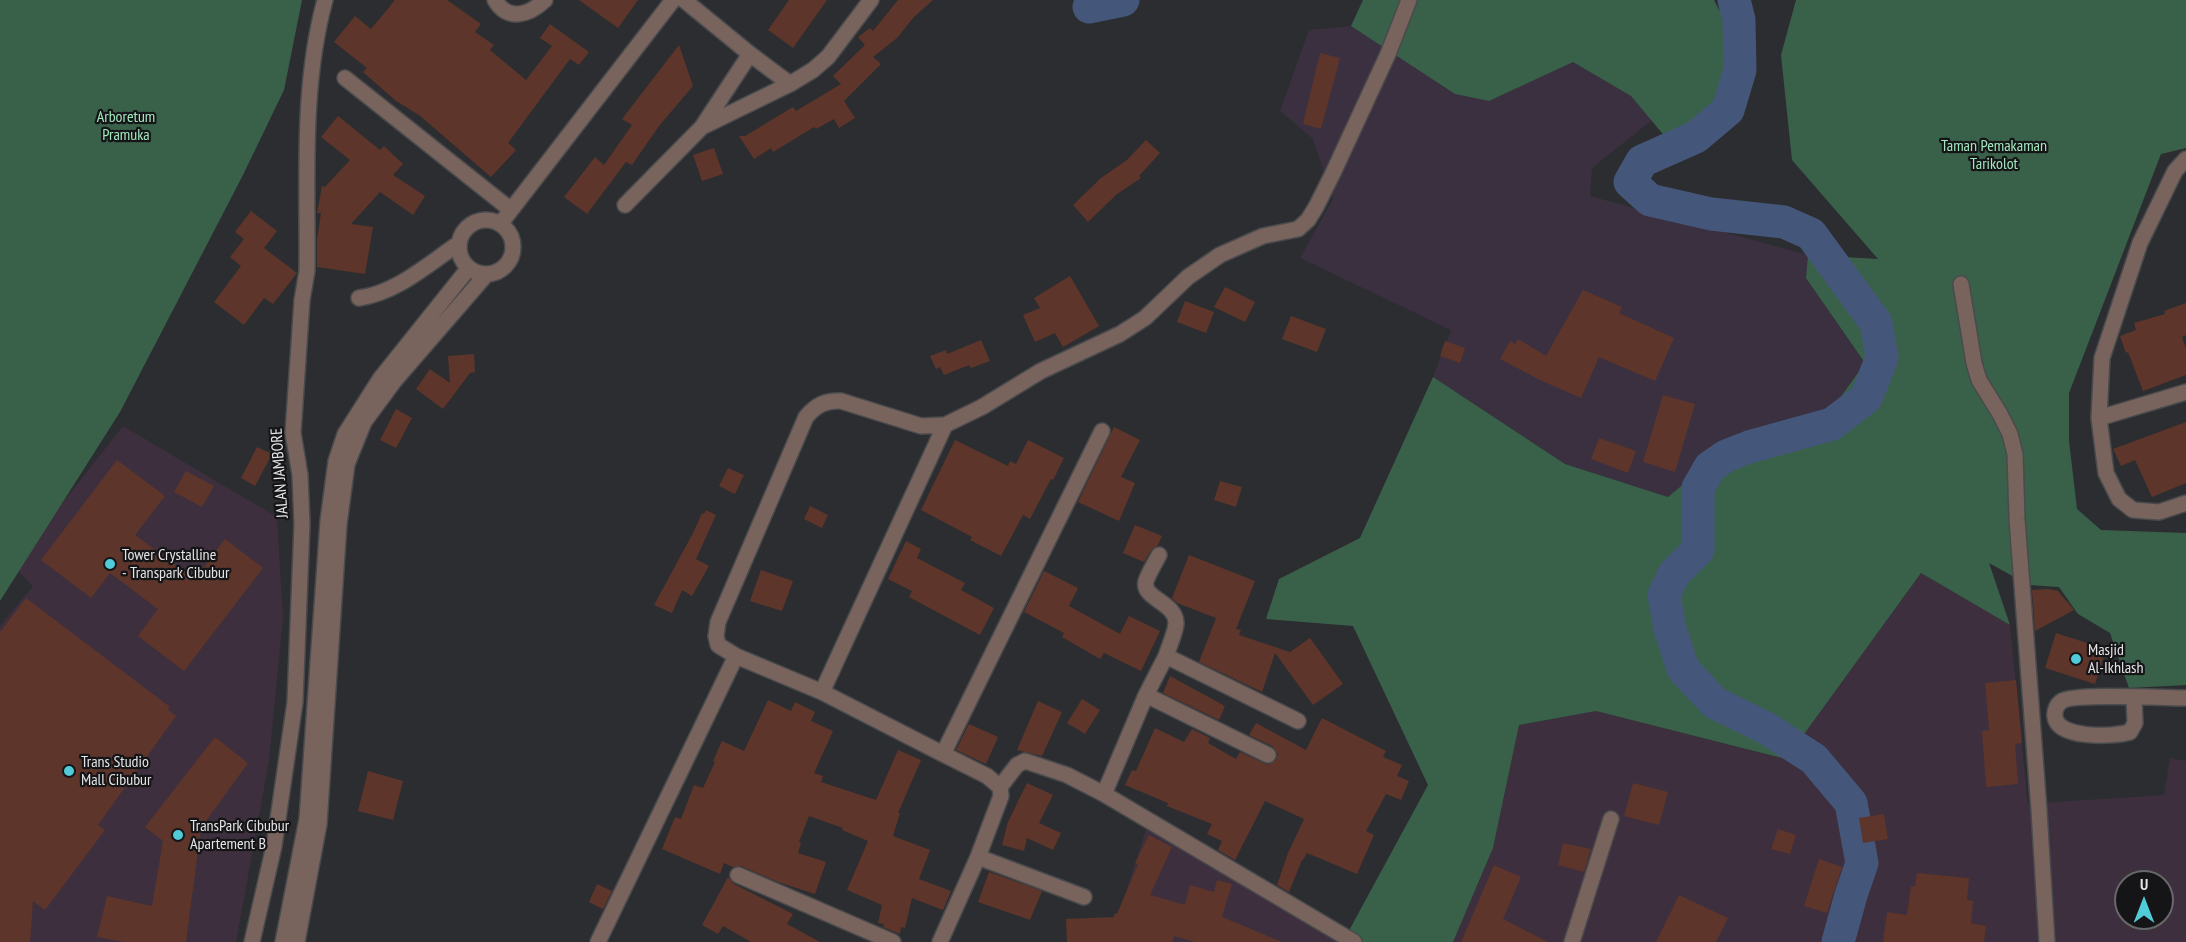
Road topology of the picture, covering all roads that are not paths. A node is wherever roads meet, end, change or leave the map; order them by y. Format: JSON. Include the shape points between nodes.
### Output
{"nodes":[{"id":1,"x":325,"y":0,"type":"edge"},
{"id":2,"x":495,"y":0,"type":"edge"},
{"id":3,"x":545,"y":0,"type":"edge"},
{"id":4,"x":673,"y":0,"type":"edge"},
{"id":5,"x":684,"y":0,"type":"edge"},
{"id":6,"x":872,"y":0,"type":"edge"},
{"id":7,"x":1409,"y":0,"type":"edge"},
{"id":8,"x":750,"y":54,"type":"junction"},
{"id":9,"x":345,"y":78,"type":"dead end"},
{"id":10,"x":790,"y":84,"type":"junction"},
{"id":11,"x":702,"y":127,"type":"junction"},
{"id":12,"x":2186,"y":159,"type":"edge"},
{"id":13,"x":625,"y":205,"type":"dead end"},
{"id":14,"x":511,"y":210,"type":"junction"},
{"id":15,"x":501,"y":223,"type":"junction"},
{"id":16,"x":458,"y":244,"type":"junction"},
{"id":17,"x":468,"y":269,"type":"junction"},
{"id":18,"x":485,"y":276,"type":"junction"},
{"id":19,"x":1961,"y":284,"type":"dead end"},
{"id":20,"x":359,"y":298,"type":"dead end"},
{"id":21,"x":2186,"y":392,"type":"edge"},
{"id":22,"x":2099,"y":418,"type":"junction"},
{"id":23,"x":945,"y":425,"type":"junction"},
{"id":24,"x":1102,"y":431,"type":"dead end"},
{"id":25,"x":2186,"y":502,"type":"edge"},
{"id":26,"x":1159,"y":555,"type":"dead end"},
{"id":27,"x":1166,"y":656,"type":"junction"},
{"id":28,"x":736,"y":657,"type":"junction"},
{"id":29,"x":822,"y":692,"type":"junction"},
{"id":30,"x":1146,"y":695,"type":"junction"},
{"id":31,"x":2134,"y":697,"type":"junction"},
{"id":32,"x":2186,"y":698,"type":"edge"},
{"id":33,"x":1298,"y":721,"type":"dead end"},
{"id":34,"x":943,"y":754,"type":"junction"},
{"id":35,"x":1268,"y":755,"type":"dead end"},
{"id":36,"x":1000,"y":787,"type":"junction"},
{"id":37,"x":1104,"y":794,"type":"junction"},
{"id":38,"x":1611,"y":819,"type":"dead end"},
{"id":39,"x":978,"y":857,"type":"junction"},
{"id":40,"x":738,"y":875,"type":"dead end"},
{"id":41,"x":1084,"y":897,"type":"dead end"},
{"id":42,"x":252,"y":942,"type":"edge"},
{"id":43,"x":283,"y":942,"type":"edge"},
{"id":44,"x":297,"y":942,"type":"edge"},
{"id":45,"x":598,"y":942,"type":"edge"},
{"id":46,"x":894,"y":942,"type":"edge"},
{"id":47,"x":940,"y":942,"type":"edge"},
{"id":48,"x":1354,"y":942,"type":"edge"},
{"id":49,"x":1572,"y":942,"type":"edge"},
{"id":50,"x":2047,"y":942,"type":"edge"}],
"edges":[{"from":1,"to":42,"type":"street","name":"JALAN JAMBORE","via":[[310,78],[306,271],[293,433],[302,524],[294,702],[271,863]]},
{"from":2,"to":3,"type":"street","via":[[503,11],[513,15],[525,14]]},
{"from":4,"to":14,"type":"street"},
{"from":5,"to":8,"type":"street"},
{"from":6,"to":10,"type":"street","via":[[828,57]]},
{"from":7,"to":23,"type":"street","via":[[1388,54],[1308,220],[1298,229],[1263,236],[1220,255],[1120,334],[1041,371]]},
{"from":8,"to":10,"type":"street"},
{"from":8,"to":11,"type":"street"},
{"from":9,"to":14,"type":"street"},
{"from":10,"to":11,"type":"street"},
{"from":11,"to":13,"type":"street"},
{"from":12,"to":22,"type":"street","via":[[2175,171],[2140,243],[2102,358]]},
{"from":14,"to":15,"type":"street"},
{"from":15,"to":16,"type":"street","via":[[487,219],[473,222],[462,231]]},
{"from":15,"to":18,"type":"street","via":[[512,237],[513,255],[502,270]]},
{"from":16,"to":17,"type":"street","via":[[459,258]]},
{"from":16,"to":20,"type":"street","via":[[390,290]]},
{"from":17,"to":18,"type":"street"},
{"from":17,"to":43,"type":"street","via":[[380,379],[345,435],[336,461],[328,521],[308,819]]},
{"from":18,"to":44,"type":"street","via":[[364,422],[347,464],[339,524],[318,824]]},
{"from":19,"to":50,"type":"street","via":[[1979,380],[2010,434],[2015,454]]},
{"from":21,"to":22,"type":"street"},
{"from":22,"to":25,"type":"street","via":[[2106,473],[2119,499],[2133,510],[2159,512]]},
{"from":23,"to":28,"type":"street","via":[[921,426],[841,401],[830,401],[813,409],[806,417],[718,622],[716,641]]},
{"from":23,"to":29,"type":"street"},
{"from":24,"to":34,"type":"street"},
{"from":26,"to":27,"type":"street","via":[[1145,587],[1174,616],[1176,626]]},
{"from":27,"to":30,"type":"street"},
{"from":27,"to":33,"type":"street"},
{"from":28,"to":29,"type":"street"},
{"from":28,"to":45,"type":"street"},
{"from":29,"to":34,"type":"street"},
{"from":30,"to":35,"type":"street"},
{"from":30,"to":37,"type":"street"},
{"from":31,"to":31,"type":"street","via":[[2064,700],[2055,711],[2057,724],[2063,730],[2077,733],[2130,732],[2135,723]]},
{"from":31,"to":32,"type":"street"},
{"from":34,"to":36,"type":"street","via":[[987,776]]},
{"from":36,"to":37,"type":"street","via":[[1025,761]]},
{"from":36,"to":39,"type":"street","via":[[1000,803]]},
{"from":37,"to":48,"type":"street"},
{"from":38,"to":49,"type":"street"},
{"from":39,"to":41,"type":"street"},
{"from":39,"to":47,"type":"street"},
{"from":40,"to":46,"type":"street"}]}
